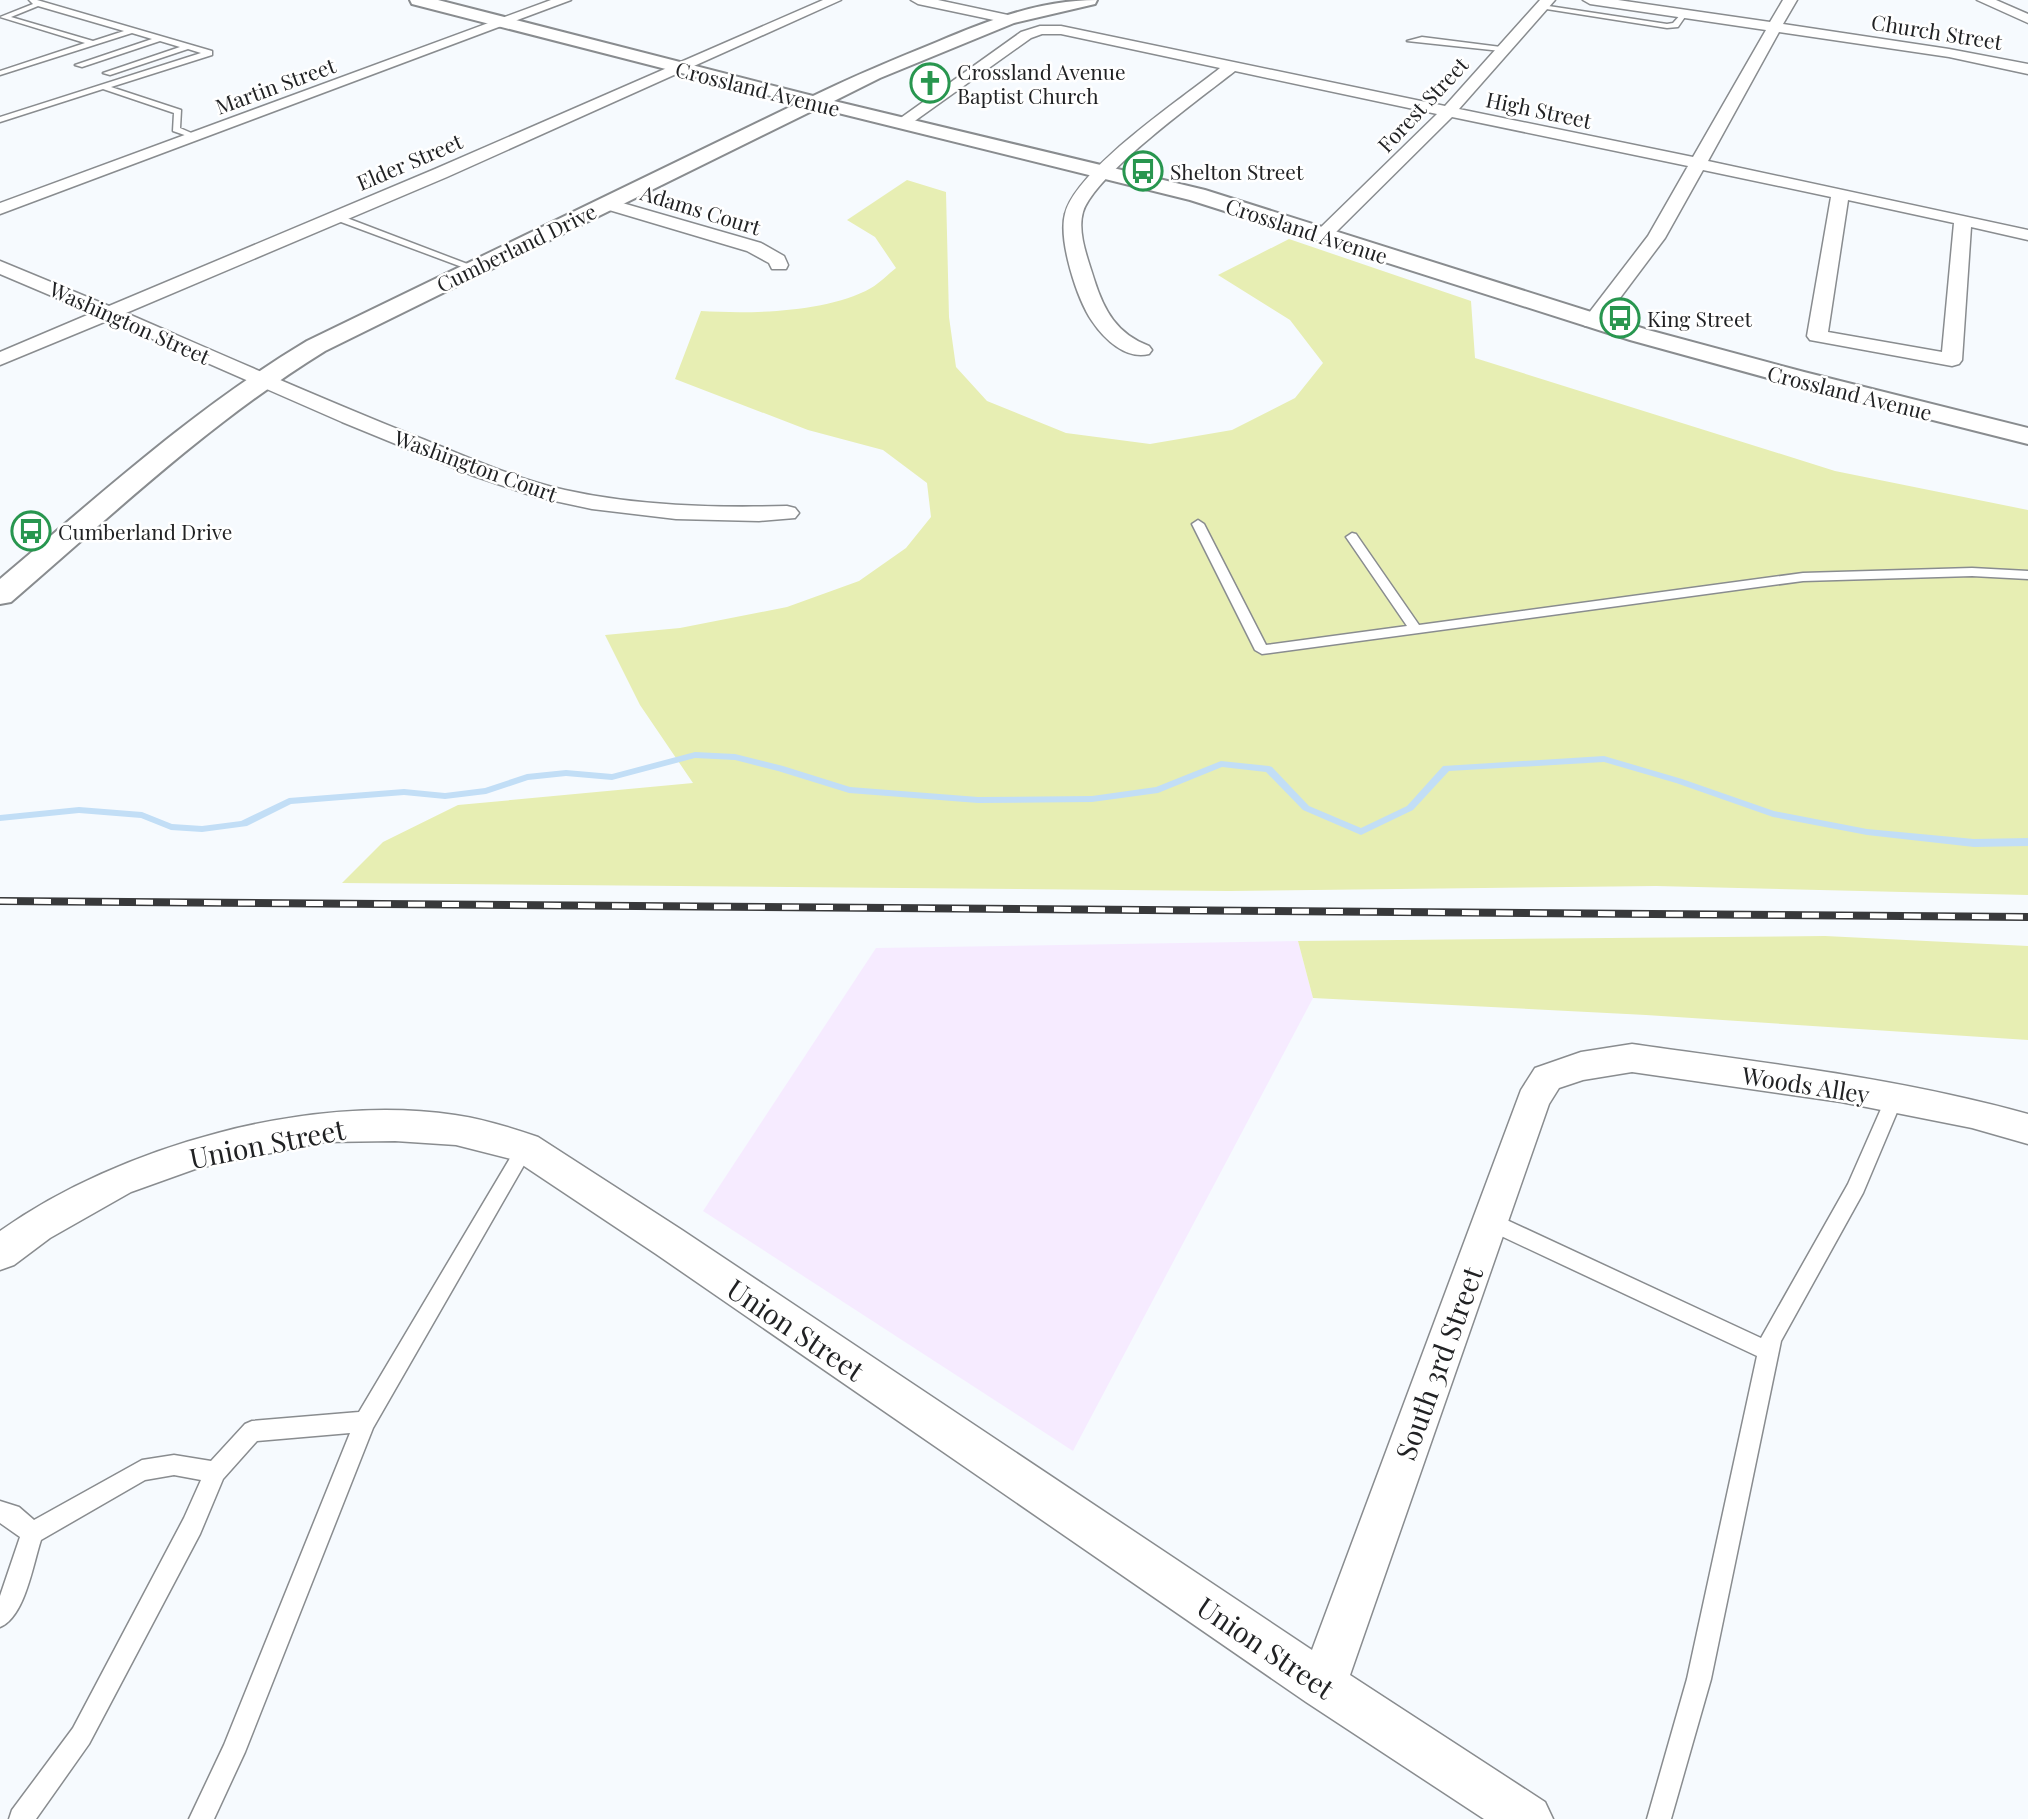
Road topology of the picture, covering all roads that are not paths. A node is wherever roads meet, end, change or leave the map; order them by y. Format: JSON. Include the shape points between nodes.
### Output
{"nodes":[{"id":1,"x":418,"y":0,"type":"edge"},
{"id":2,"x":564,"y":0,"type":"edge"},
{"id":3,"x":834,"y":0,"type":"edge"},
{"id":4,"x":918,"y":0,"type":"edge"},
{"id":5,"x":1089,"y":0,"type":"edge"},
{"id":6,"x":1590,"y":0,"type":"edge"},
{"id":7,"x":1790,"y":0,"type":"edge"},
{"id":8,"x":1984,"y":0,"type":"edge"},
{"id":9,"x":35,"y":2,"type":"edge"},
{"id":10,"x":1545,"y":3,"type":"edge"},
{"id":11,"x":1684,"y":14,"type":"junction"},
{"id":12,"x":1009,"y":19,"type":"junction"},
{"id":13,"x":2028,"y":19,"type":"edge"},
{"id":14,"x":503,"y":22,"type":"junction"},
{"id":15,"x":1774,"y":27,"type":"junction"},
{"id":16,"x":131,"y":31,"type":"junction"},
{"id":17,"x":161,"y":39,"type":"junction"},
{"id":18,"x":1411,"y":41,"type":"dead end"},
{"id":19,"x":92,"y":43,"type":"junction"},
{"id":20,"x":189,"y":47,"type":"junction"},
{"id":21,"x":1501,"y":49,"type":"junction"},
{"id":22,"x":51,"y":56,"type":"junction"},
{"id":23,"x":79,"y":65,"type":"junction"},
{"id":24,"x":1233,"y":65,"type":"junction"},
{"id":25,"x":680,"y":69,"type":"junction"},
{"id":26,"x":2028,"y":69,"type":"edge"},
{"id":27,"x":0,"y":73,"type":"edge"},
{"id":28,"x":107,"y":73,"type":"junction"},
{"id":29,"x":128,"y":79,"type":"junction"},
{"id":30,"x":104,"y":87,"type":"junction"},
{"id":31,"x":814,"y":102,"type":"junction"},
{"id":32,"x":1449,"y":111,"type":"junction"},
{"id":33,"x":0,"y":120,"type":"edge"},
{"id":34,"x":903,"y":122,"type":"junction"},
{"id":35,"x":193,"y":137,"type":"junction"},
{"id":36,"x":1698,"y":164,"type":"junction"},
{"id":37,"x":1104,"y":171,"type":"junction"},
{"id":38,"x":1840,"y":193,"type":"junction"},
{"id":39,"x":605,"y":203,"type":"junction"},
{"id":40,"x":0,"y":209,"type":"edge"},
{"id":41,"x":336,"y":217,"type":"junction"},
{"id":42,"x":1963,"y":219,"type":"junction"},
{"id":43,"x":1324,"y":234,"type":"junction"},
{"id":44,"x":2028,"y":235,"type":"edge"},
{"id":45,"x":779,"y":265,"type":"dead end"},
{"id":46,"x":0,"y":267,"type":"edge"},
{"id":47,"x":473,"y":268,"type":"junction"},
{"id":48,"x":111,"y":312,"type":"junction"},
{"id":49,"x":1592,"y":322,"type":"junction"},
{"id":50,"x":1142,"y":350,"type":"dead end"},
{"id":51,"x":0,"y":359,"type":"edge"},
{"id":52,"x":258,"y":380,"type":"junction"},
{"id":53,"x":2028,"y":436,"type":"edge"},
{"id":54,"x":787,"y":513,"type":"dead end"},
{"id":55,"x":1198,"y":524,"type":"dead end"},
{"id":56,"x":1352,"y":537,"type":"dead end"},
{"id":57,"x":2028,"y":575,"type":"edge"},
{"id":58,"x":0,"y":595,"type":"edge"},
{"id":59,"x":1415,"y":629,"type":"junction"},
{"id":60,"x":1581,"y":1066,"type":"joint"},
{"id":61,"x":1894,"y":1098,"type":"junction"},
{"id":62,"x":2028,"y":1129,"type":"edge"},
{"id":63,"x":525,"y":1148,"type":"junction"},
{"id":64,"x":1489,"y":1221,"type":"junction"},
{"id":65,"x":0,"y":1253,"type":"edge"},
{"id":66,"x":1768,"y":1351,"type":"junction"},
{"id":67,"x":365,"y":1422,"type":"junction"},
{"id":68,"x":215,"y":1472,"type":"junction"},
{"id":69,"x":0,"y":1512,"type":"edge"},
{"id":70,"x":32,"y":1532,"type":"junction"},
{"id":71,"x":0,"y":1616,"type":"edge"},
{"id":72,"x":1323,"y":1685,"type":"junction"},
{"id":73,"x":21,"y":1819,"type":"edge"},
{"id":74,"x":201,"y":1819,"type":"edge"},
{"id":75,"x":1528,"y":1819,"type":"edge"},
{"id":76,"x":1659,"y":1819,"type":"edge"}],
"edges":[{"from":1,"to":14,"type":"main road","name":"Crossland Avenue"},
{"from":2,"to":14,"type":"street","name":"Martin Street"},
{"from":3,"to":25,"type":"street","name":"Elder Street"},
{"from":4,"to":12,"type":"street"},
{"from":5,"to":12,"type":"main road","name":"Cumberland Drive"},
{"from":6,"to":11,"type":"street","name":"Church Street"},
{"from":7,"to":15,"type":"street"},
{"from":8,"to":13,"type":"street"},
{"from":9,"to":16,"type":"lane"},
{"from":9,"to":19,"type":"lane","via":[[4,17]]},
{"from":10,"to":11,"type":"lane","via":[[1667,26],[1675,25]]},
{"from":10,"to":21,"type":"street","name":"Forest Street"},
{"from":11,"to":15,"type":"street","name":"Church Street"},
{"from":12,"to":31,"type":"main road","name":"Cumberland Drive"},
{"from":14,"to":25,"type":"main road","name":"Crossland Avenue"},
{"from":14,"to":35,"type":"street","name":"Martin Street"},
{"from":15,"to":26,"type":"street","name":"Church Street"},
{"from":15,"to":36,"type":"street"},
{"from":16,"to":17,"type":"lane"},
{"from":16,"to":19,"type":"lane"},
{"from":17,"to":20,"type":"lane"},
{"from":17,"to":23,"type":"lane"},
{"from":18,"to":21,"type":"lane"},
{"from":19,"to":22,"type":"lane"},
{"from":20,"to":28,"type":"lane"},
{"from":20,"to":29,"type":"lane","via":[[209,53]]},
{"from":21,"to":32,"type":"street","name":"Forest Street"},
{"from":22,"to":23,"type":"lane"},
{"from":22,"to":27,"type":"lane"},
{"from":23,"to":28,"type":"lane"},
{"from":24,"to":32,"type":"street","name":"High Street"},
{"from":24,"to":34,"type":"street","name":"High Street","via":[[1073,32],[1040,30],[1019,39]]},
{"from":24,"to":37,"type":"street"},
{"from":25,"to":31,"type":"main road","name":"Crossland Avenue"},
{"from":25,"to":41,"type":"street","name":"Elder Street"},
{"from":28,"to":29,"type":"lane"},
{"from":29,"to":30,"type":"lane"},
{"from":30,"to":33,"type":"lane"},
{"from":30,"to":35,"type":"lane","via":[[178,112],[176,129]]},
{"from":31,"to":34,"type":"main road","name":"Crossland Avenue"},
{"from":31,"to":39,"type":"main road","name":"Cumberland Drive"},
{"from":32,"to":36,"type":"street","name":"High Street"},
{"from":32,"to":43,"type":"street","name":"Forest Street"},
{"from":34,"to":37,"type":"main road","name":"Crossland Avenue"},
{"from":35,"to":40,"type":"street","name":"Martin Street"},
{"from":36,"to":38,"type":"street","name":"High Street"},
{"from":36,"to":49,"type":"street","via":[[1656,238]]},
{"from":37,"to":43,"type":"main road","name":"Crossland Avenue"},
{"from":37,"to":50,"type":"street","via":[[1083,191],[1073,213],[1077,253],[1105,327],[1128,346]]},
{"from":38,"to":42,"type":"street","name":"High Street"},
{"from":38,"to":42,"type":"street","via":[[1817,336],[1952,360]]},
{"from":39,"to":45,"type":"street","name":"Adams Court","via":[[754,247]]},
{"from":39,"to":47,"type":"main road","name":"Cumberland Drive"},
{"from":41,"to":47,"type":"lane"},
{"from":41,"to":48,"type":"street","name":"Elder Street"},
{"from":42,"to":44,"type":"street","name":"High Street"},
{"from":43,"to":49,"type":"main road","name":"Crossland Avenue"},
{"from":46,"to":48,"type":"street","name":"Washington Street"},
{"from":47,"to":52,"type":"main road","name":"Cumberland Drive"},
{"from":48,"to":51,"type":"street","name":"Elder Street"},
{"from":48,"to":52,"type":"street","name":"Washington Street"},
{"from":49,"to":53,"type":"main road","name":"Crossland Avenue"},
{"from":52,"to":54,"type":"street","name":"Washington Court","via":[[471,466],[562,496],[682,513]]},
{"from":52,"to":58,"type":"main road","name":"Cumberland Drive","via":[[177,441]]},
{"from":55,"to":59,"type":"lane","via":[[1262,650]]},
{"from":56,"to":59,"type":"lane"},
{"from":57,"to":59,"type":"lane","via":[[1803,577]]},
{"from":60,"to":61,"type":"street","name":"Woods Alley","via":[[1632,1058]]},
{"from":60,"to":64,"type":"street","name":"South 3rd Street","via":[[1547,1078],[1533,1100]]},
{"from":61,"to":62,"type":"street","name":"Woods Alley"},
{"from":61,"to":66,"type":"lane","via":[[1856,1187]]},
{"from":63,"to":65,"type":"street","name":"Union Street","via":[[456,1130],[324,1127],[197,1153],[118,1181],[37,1226]]},
{"from":63,"to":67,"type":"lane"},
{"from":63,"to":72,"type":"street","name":"Union Street"},
{"from":64,"to":66,"type":"lane"},
{"from":64,"to":72,"type":"street","name":"South 3rd Street"},
{"from":66,"to":76,"type":"lane","via":[[1699,1679]]},
{"from":67,"to":68,"type":"lane","via":[[252,1431]]},
{"from":67,"to":74,"type":"lane","via":[[233,1752]]},
{"from":68,"to":70,"type":"lane","via":[[174,1465],[142,1469]]},
{"from":68,"to":73,"type":"lane","via":[[192,1526],[81,1736]]},
{"from":69,"to":70,"type":"lane","via":[[11,1514]]},
{"from":70,"to":71,"type":"lane","via":[[12,1598]]},
{"from":72,"to":75,"type":"street","name":"Union Street"}]}
